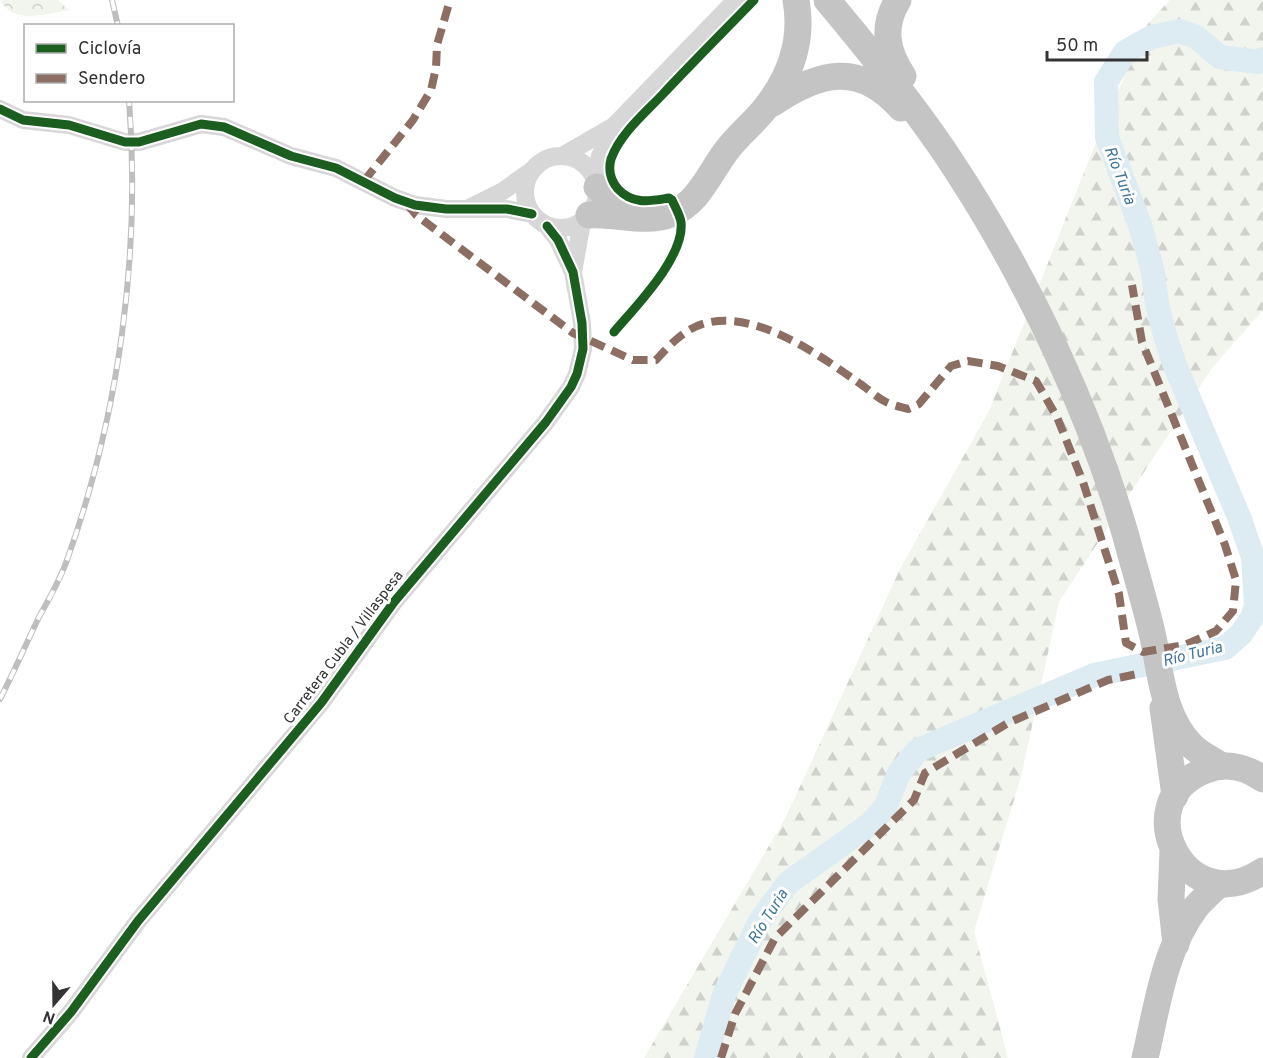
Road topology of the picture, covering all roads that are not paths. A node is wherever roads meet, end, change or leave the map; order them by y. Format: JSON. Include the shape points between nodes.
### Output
{"nodes":[{"id":1,"x":736,"y":0,"type":"edge"},
{"id":2,"x":796,"y":0,"type":"edge"},
{"id":3,"x":827,"y":0,"type":"edge"},
{"id":4,"x":898,"y":0,"type":"edge"},
{"id":5,"x":767,"y":107,"type":"junction"},
{"id":6,"x":0,"y":109,"type":"edge"},
{"id":7,"x":614,"y":126,"type":"junction"},
{"id":8,"x":944,"y":151,"type":"junction"},
{"id":9,"x":562,"y":156,"type":"junction"},
{"id":10,"x":531,"y":171,"type":"junction"},
{"id":11,"x":596,"y":182,"type":"junction"},
{"id":12,"x":975,"y":202,"type":"junction"},
{"id":13,"x":468,"y":208,"type":"junction"},
{"id":14,"x":532,"y":214,"type":"junction"},
{"id":15,"x":646,"y":217,"type":"junction"},
{"id":16,"x":586,"y":218,"type":"junction"},
{"id":17,"x":547,"y":226,"type":"junction"},
{"id":18,"x":573,"y":272,"type":"junction"},
{"id":19,"x":1163,"y":692,"type":"junction"},
{"id":20,"x":1222,"y":766,"type":"junction"},
{"id":21,"x":1263,"y":779,"type":"edge"},
{"id":22,"x":1175,"y":796,"type":"junction"},
{"id":23,"x":1173,"y":851,"type":"junction"},
{"id":24,"x":1263,"y":871,"type":"edge"},
{"id":25,"x":1219,"y":884,"type":"junction"},
{"id":26,"x":1176,"y":944,"type":"junction"},
{"id":27,"x":31,"y":1058,"type":"edge"},
{"id":28,"x":1145,"y":1058,"type":"edge"}],
"edges":[{"from":1,"to":7,"type":"street"},
{"from":2,"to":5,"type":"highway","via":[[798,34],[794,57]]},
{"from":3,"to":8,"type":"highway","via":[[885,69]]},
{"from":4,"to":8,"type":"highway","via":[[887,33],[889,50]]},
{"from":5,"to":12,"type":"highway","via":[[821,78],[842,75],[865,82],[885,92],[898,105]]},
{"from":5,"to":15,"type":"highway","via":[[737,137],[694,198],[671,214]]},
{"from":6,"to":13,"type":"street","via":[[23,120],[69,125],[124,142],[139,142],[201,124],[224,127],[291,156],[336,168],[405,202],[438,209]]},
{"from":7,"to":9,"type":"street"},
{"from":7,"to":11,"type":"street","via":[[600,156]]},
{"from":8,"to":12,"type":"highway"},
{"from":9,"to":10,"type":"street","via":[[544,160]]},
{"from":9,"to":11,"type":"street","via":[[579,160]]},
{"from":10,"to":13,"type":"street","via":[[503,191]]},
{"from":10,"to":14,"type":"street","via":[[525,195]]},
{"from":11,"to":15,"type":"highway","via":[[617,204]]},
{"from":11,"to":16,"type":"street","via":[[596,203]]},
{"from":12,"to":19,"type":"highway","via":[[1047,333],[1079,404],[1130,548]]},
{"from":13,"to":14,"type":"street"},
{"from":14,"to":17,"type":"street"},
{"from":15,"to":16,"type":"highway"},
{"from":16,"to":17,"type":"street","via":[[566,228]]},
{"from":16,"to":18,"type":"street","name":"Carretera Cubla / Villaspesa"},
{"from":17,"to":18,"type":"street","name":"Carretera Cubla / Villaspesa"},
{"from":18,"to":27,"type":"street","name":"Carretera Cubla / Villaspesa","via":[[583,349],[577,374],[566,394],[394,602],[321,703],[138,921],[71,1012]]},
{"from":19,"to":20,"type":"highway","via":[[1170,714],[1192,746]]},
{"from":19,"to":22,"type":"highway"},
{"from":20,"to":21,"type":"highway","via":[[1245,769]]},
{"from":20,"to":22,"type":"highway","via":[[1190,778]]},
{"from":22,"to":23,"type":"highway","via":[[1167,817]]},
{"from":23,"to":25,"type":"highway","via":[[1187,870]]},
{"from":23,"to":26,"type":"highway","via":[[1171,899]]},
{"from":24,"to":25,"type":"highway","via":[[1242,882]]},
{"from":25,"to":26,"type":"highway","via":[[1196,908]]},
{"from":26,"to":28,"type":"highway"}]}
